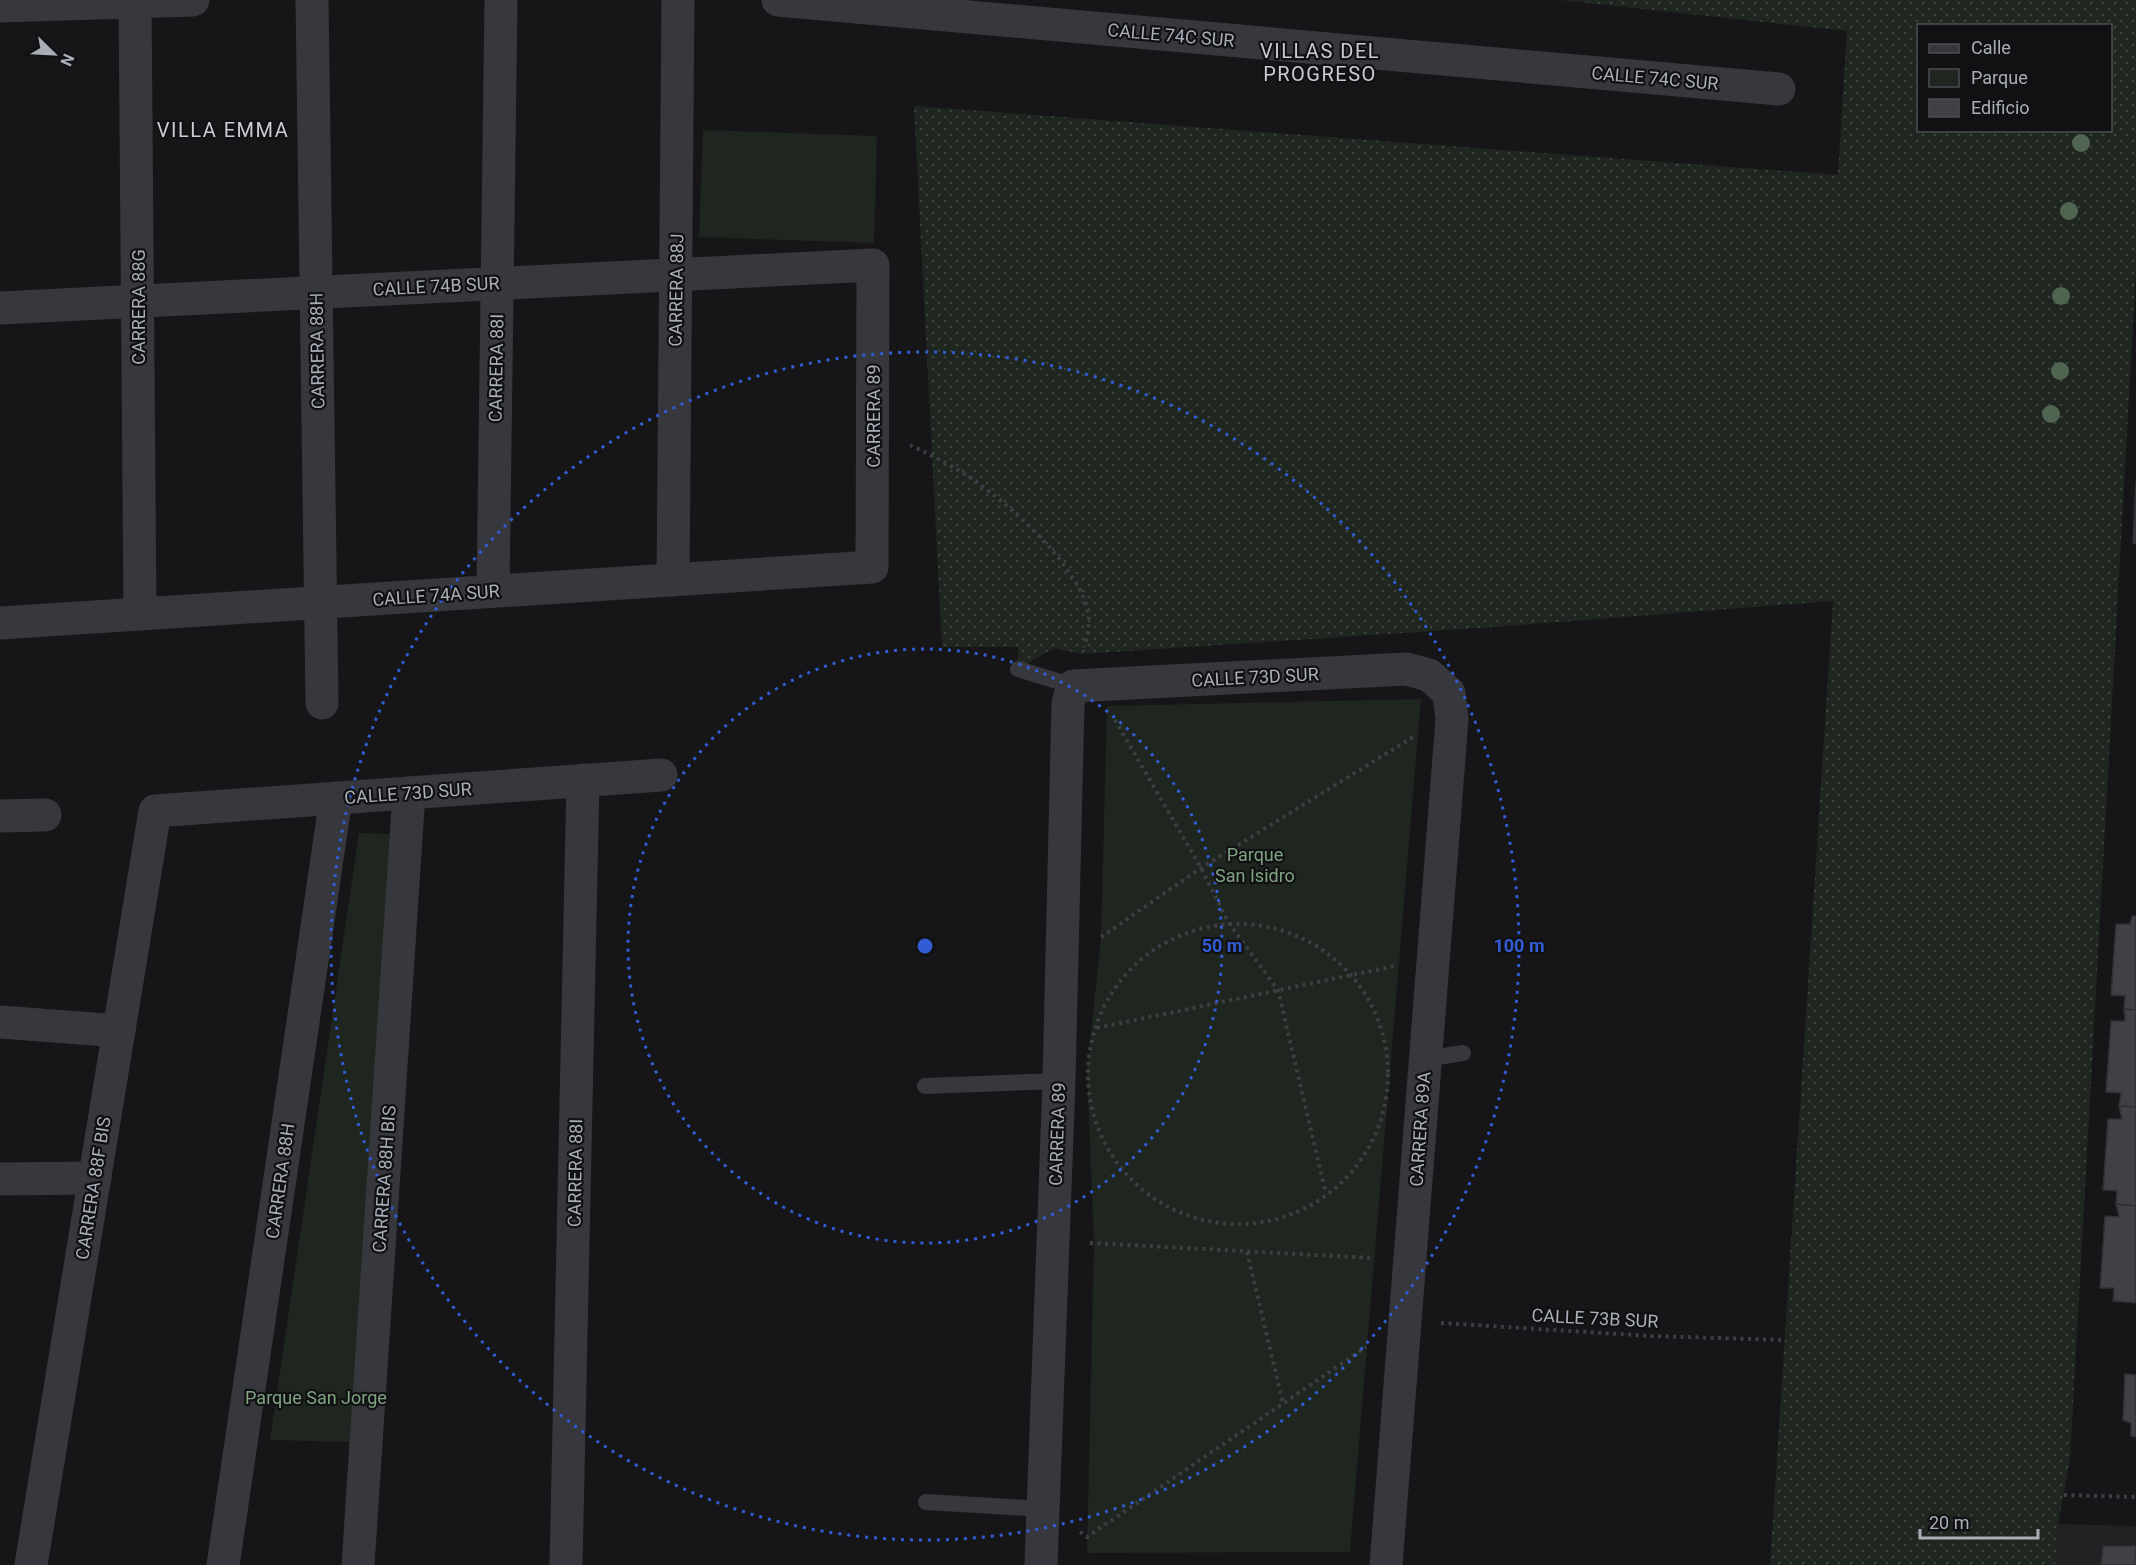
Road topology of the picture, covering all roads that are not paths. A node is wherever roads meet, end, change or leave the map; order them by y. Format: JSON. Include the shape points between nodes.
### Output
{"nodes":[{"id":1,"x":193,"y":0,"type":"edge"},
{"id":2,"x":312,"y":0,"type":"edge"},
{"id":3,"x":501,"y":0,"type":"edge"},
{"id":4,"x":678,"y":0,"type":"edge"},
{"id":5,"x":778,"y":0,"type":"edge"},
{"id":6,"x":135,"y":1,"type":"edge"},
{"id":7,"x":0,"y":6,"type":"edge"},
{"id":8,"x":1779,"y":89,"type":"dead end"},
{"id":9,"x":873,"y":264,"type":"joint"},
{"id":10,"x":676,"y":274,"type":"junction"},
{"id":11,"x":498,"y":284,"type":"junction"},
{"id":12,"x":316,"y":292,"type":"junction"},
{"id":13,"x":138,"y":301,"type":"junction"},
{"id":14,"x":0,"y":308,"type":"edge"},
{"id":15,"x":872,"y":567,"type":"joint"},
{"id":16,"x":673,"y":580,"type":"junction"},
{"id":17,"x":493,"y":591,"type":"junction"},
{"id":18,"x":320,"y":602,"type":"junction"},
{"id":19,"x":140,"y":614,"type":"junction"},
{"id":20,"x":0,"y":623,"type":"edge"},
{"id":21,"x":1018,"y":669,"type":"dead end"},
{"id":22,"x":1449,"y":693,"type":"joint"},
{"id":23,"x":1071,"y":694,"type":"junction"},
{"id":24,"x":322,"y":703,"type":"dead end"},
{"id":25,"x":661,"y":775,"type":"dead end"},
{"id":26,"x":583,"y":780,"type":"junction"},
{"id":27,"x":409,"y":794,"type":"junction"},
{"id":28,"x":336,"y":798,"type":"junction"},
{"id":29,"x":155,"y":811,"type":"joint"},
{"id":30,"x":45,"y":815,"type":"dead end"},
{"id":31,"x":0,"y":816,"type":"edge"},
{"id":32,"x":0,"y":1022,"type":"edge"},
{"id":33,"x":119,"y":1031,"type":"junction"},
{"id":34,"x":1463,"y":1053,"type":"dead end"},
{"id":35,"x":1425,"y":1059,"type":"junction"},
{"id":36,"x":1059,"y":1081,"type":"junction"},
{"id":37,"x":925,"y":1086,"type":"dead end"},
{"id":38,"x":95,"y":1178,"type":"junction"},
{"id":39,"x":0,"y":1179,"type":"edge"},
{"id":40,"x":926,"y":1503,"type":"dead end"},
{"id":41,"x":1044,"y":1509,"type":"junction"},
{"id":42,"x":32,"y":1565,"type":"edge"},
{"id":43,"x":223,"y":1565,"type":"edge"},
{"id":44,"x":358,"y":1565,"type":"edge"},
{"id":45,"x":566,"y":1565,"type":"edge"},
{"id":46,"x":1041,"y":1565,"type":"edge"},
{"id":47,"x":1386,"y":1565,"type":"edge"}],
"edges":[{"from":1,"to":6,"type":"street"},
{"from":2,"to":12,"type":"street","name":"CARRERA 88H"},
{"from":3,"to":11,"type":"street","name":"CARRERA 88I"},
{"from":4,"to":10,"type":"street","name":"CARRERA 88J"},
{"from":5,"to":8,"type":"street","name":"CALLE 74C SUR"},
{"from":6,"to":7,"type":"street"},
{"from":6,"to":13,"type":"street","name":"CARRERA 88G"},
{"from":9,"to":10,"type":"street","name":"CALLE 74B SUR"},
{"from":9,"to":15,"type":"street","name":"CARRERA 89"},
{"from":10,"to":11,"type":"street","name":"CALLE 74B SUR"},
{"from":10,"to":16,"type":"street","name":"CARRERA 88J"},
{"from":11,"to":12,"type":"street","name":"CALLE 74B SUR"},
{"from":11,"to":17,"type":"street","name":"CARRERA 88I"},
{"from":12,"to":13,"type":"street","name":"CALLE 74B SUR"},
{"from":12,"to":18,"type":"street","name":"CARRERA 88H"},
{"from":13,"to":14,"type":"street","name":"CALLE 74B SUR"},
{"from":13,"to":19,"type":"street","name":"CARRERA 88G"},
{"from":15,"to":16,"type":"street","name":"CALLE 74A SUR"},
{"from":16,"to":17,"type":"street","name":"CALLE 74A SUR"},
{"from":17,"to":18,"type":"street","name":"CALLE 74A SUR"},
{"from":18,"to":19,"type":"street","name":"CALLE 74A SUR"},
{"from":18,"to":24,"type":"street","name":"CARRERA 88H"},
{"from":19,"to":20,"type":"street","name":"CALLE 74A SUR"},
{"from":21,"to":23,"type":"lane"},
{"from":22,"to":23,"type":"street","name":"CALLE 73D SUR","via":[[1429,675],[1406,669]]},
{"from":22,"to":35,"type":"street","name":"CARRERA 89A","via":[[1452,719]]},
{"from":23,"to":36,"type":"street","name":"CARRERA 89"},
{"from":25,"to":26,"type":"street","name":"CALLE 73D SUR"},
{"from":26,"to":27,"type":"street","name":"CALLE 73D SUR"},
{"from":26,"to":45,"type":"street","name":"CARRERA 88I"},
{"from":27,"to":28,"type":"street","name":"CALLE 73D SUR"},
{"from":27,"to":44,"type":"street","name":"CARRERA 88H BIS"},
{"from":28,"to":29,"type":"street","name":"CALLE 73D SUR"},
{"from":28,"to":43,"type":"street","name":"CARRERA 88H"},
{"from":29,"to":33,"type":"street","name":"CARRERA 88F BIS"},
{"from":30,"to":31,"type":"street"},
{"from":32,"to":33,"type":"street"},
{"from":33,"to":38,"type":"street","name":"CARRERA 88F BIS"},
{"from":34,"to":35,"type":"lane"},
{"from":35,"to":47,"type":"street","name":"CARRERA 89A"},
{"from":36,"to":37,"type":"lane"},
{"from":36,"to":41,"type":"street","name":"CARRERA 89"},
{"from":38,"to":39,"type":"street"},
{"from":38,"to":42,"type":"street","name":"CARRERA 88F BIS"},
{"from":40,"to":41,"type":"lane"},
{"from":41,"to":46,"type":"street","name":"CARRERA 89"}]}
